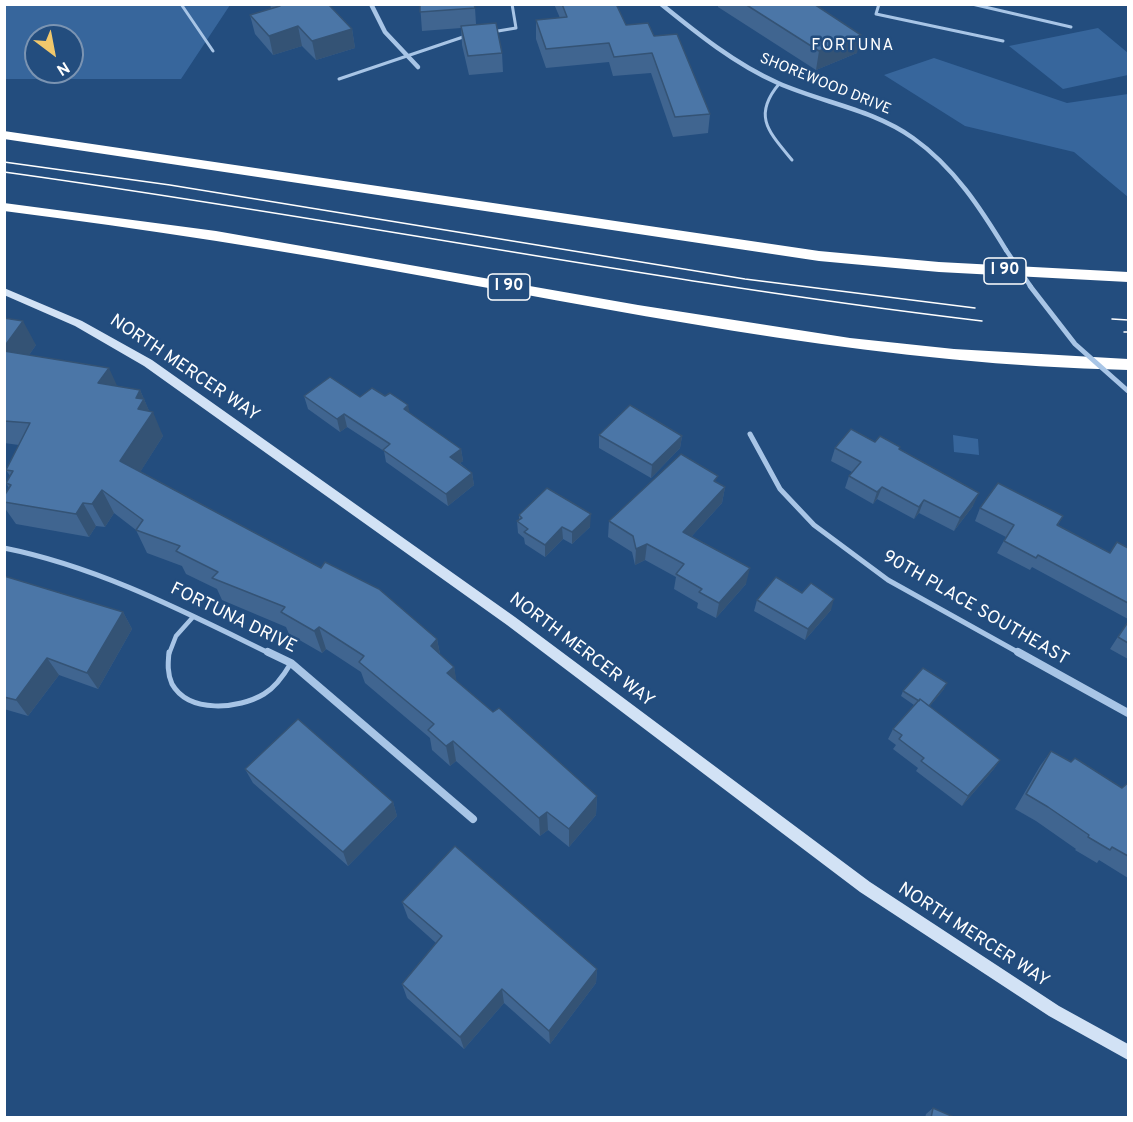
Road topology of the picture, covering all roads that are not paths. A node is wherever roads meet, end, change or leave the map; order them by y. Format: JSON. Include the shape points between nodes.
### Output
{"nodes":[{"id":1,"x":181,"y":4,"type":"edge"},
{"id":2,"x":371,"y":4,"type":"edge"},
{"id":3,"x":512,"y":4,"type":"edge"},
{"id":4,"x":661,"y":4,"type":"edge"},
{"id":5,"x":879,"y":4,"type":"edge"},
{"id":6,"x":972,"y":4,"type":"edge"},
{"id":7,"x":1071,"y":27,"type":"dead end"},
{"id":8,"x":487,"y":32,"type":"edge"},
{"id":9,"x":468,"y":35,"type":"edge"},
{"id":10,"x":1003,"y":41,"type":"dead end"},
{"id":11,"x":213,"y":51,"type":"dead end"},
{"id":12,"x":408,"y":56,"type":"junction"},
{"id":13,"x":418,"y":67,"type":"dead end"},
{"id":14,"x":339,"y":79,"type":"dead end"},
{"id":15,"x":779,"y":84,"type":"junction"},
{"id":16,"x":4,"y":135,"type":"edge"},
{"id":17,"x":792,"y":160,"type":"dead end"},
{"id":18,"x":4,"y":207,"type":"edge"},
{"id":19,"x":1128,"y":277,"type":"edge"},
{"id":20,"x":4,"y":291,"type":"edge"},
{"id":21,"x":1128,"y":365,"type":"edge"},
{"id":22,"x":1128,"y":391,"type":"edge"},
{"id":23,"x":750,"y":434,"type":"dead end"},
{"id":24,"x":4,"y":548,"type":"edge"},
{"id":25,"x":193,"y":617,"type":"junction"},
{"id":26,"x":291,"y":663,"type":"junction"},
{"id":27,"x":1128,"y":713,"type":"edge"},
{"id":28,"x":473,"y":819,"type":"dead end"},
{"id":29,"x":1128,"y":1052,"type":"edge"}],
"edges":[{"from":1,"to":11,"type":"lane"},
{"from":2,"to":12,"type":"street","via":[[385,32]]},
{"from":3,"to":8,"type":"lane","via":[[516,28]]},
{"from":4,"to":15,"type":"street","name":"SHOREWOOD DRIVE","via":[[734,61]]},
{"from":5,"to":10,"type":"lane","via":[[876,14]]},
{"from":6,"to":7,"type":"lane"},
{"from":9,"to":12,"type":"lane"},
{"from":12,"to":13,"type":"street"},
{"from":12,"to":14,"type":"lane"},
{"from":15,"to":17,"type":"lane","via":[[765,103],[766,122]]},
{"from":15,"to":22,"type":"street","name":"SHOREWOOD DRIVE","bridge":true,"via":[[893,125],[959,178],[1042,305],[1074,344]]},
{"from":16,"to":19,"type":"highway","number":"I 90","via":[[819,256]]},
{"from":18,"to":21,"type":"highway","number":"I 90","via":[[205,234],[851,344]]},
{"from":20,"to":29,"type":"street","name":"NORTH MERCER WAY","via":[[101,334],[148,363],[511,621],[865,887],[1054,1011]]},
{"from":23,"to":27,"type":"street","name":"90TH PLACE SOUTHEAST","via":[[780,489],[814,525],[888,580]]},
{"from":24,"to":25,"type":"street","name":"FORTUNA DRIVE","via":[[43,556],[102,577]]},
{"from":25,"to":26,"type":"street","name":"FORTUNA DRIVE"},
{"from":25,"to":26,"type":"lane","via":[[178,632],[167,666],[172,683],[184,697],[201,705],[223,708],[255,699],[281,680]]},
{"from":26,"to":28,"type":"street","name":"FORTUNA DRIVE"}]}
